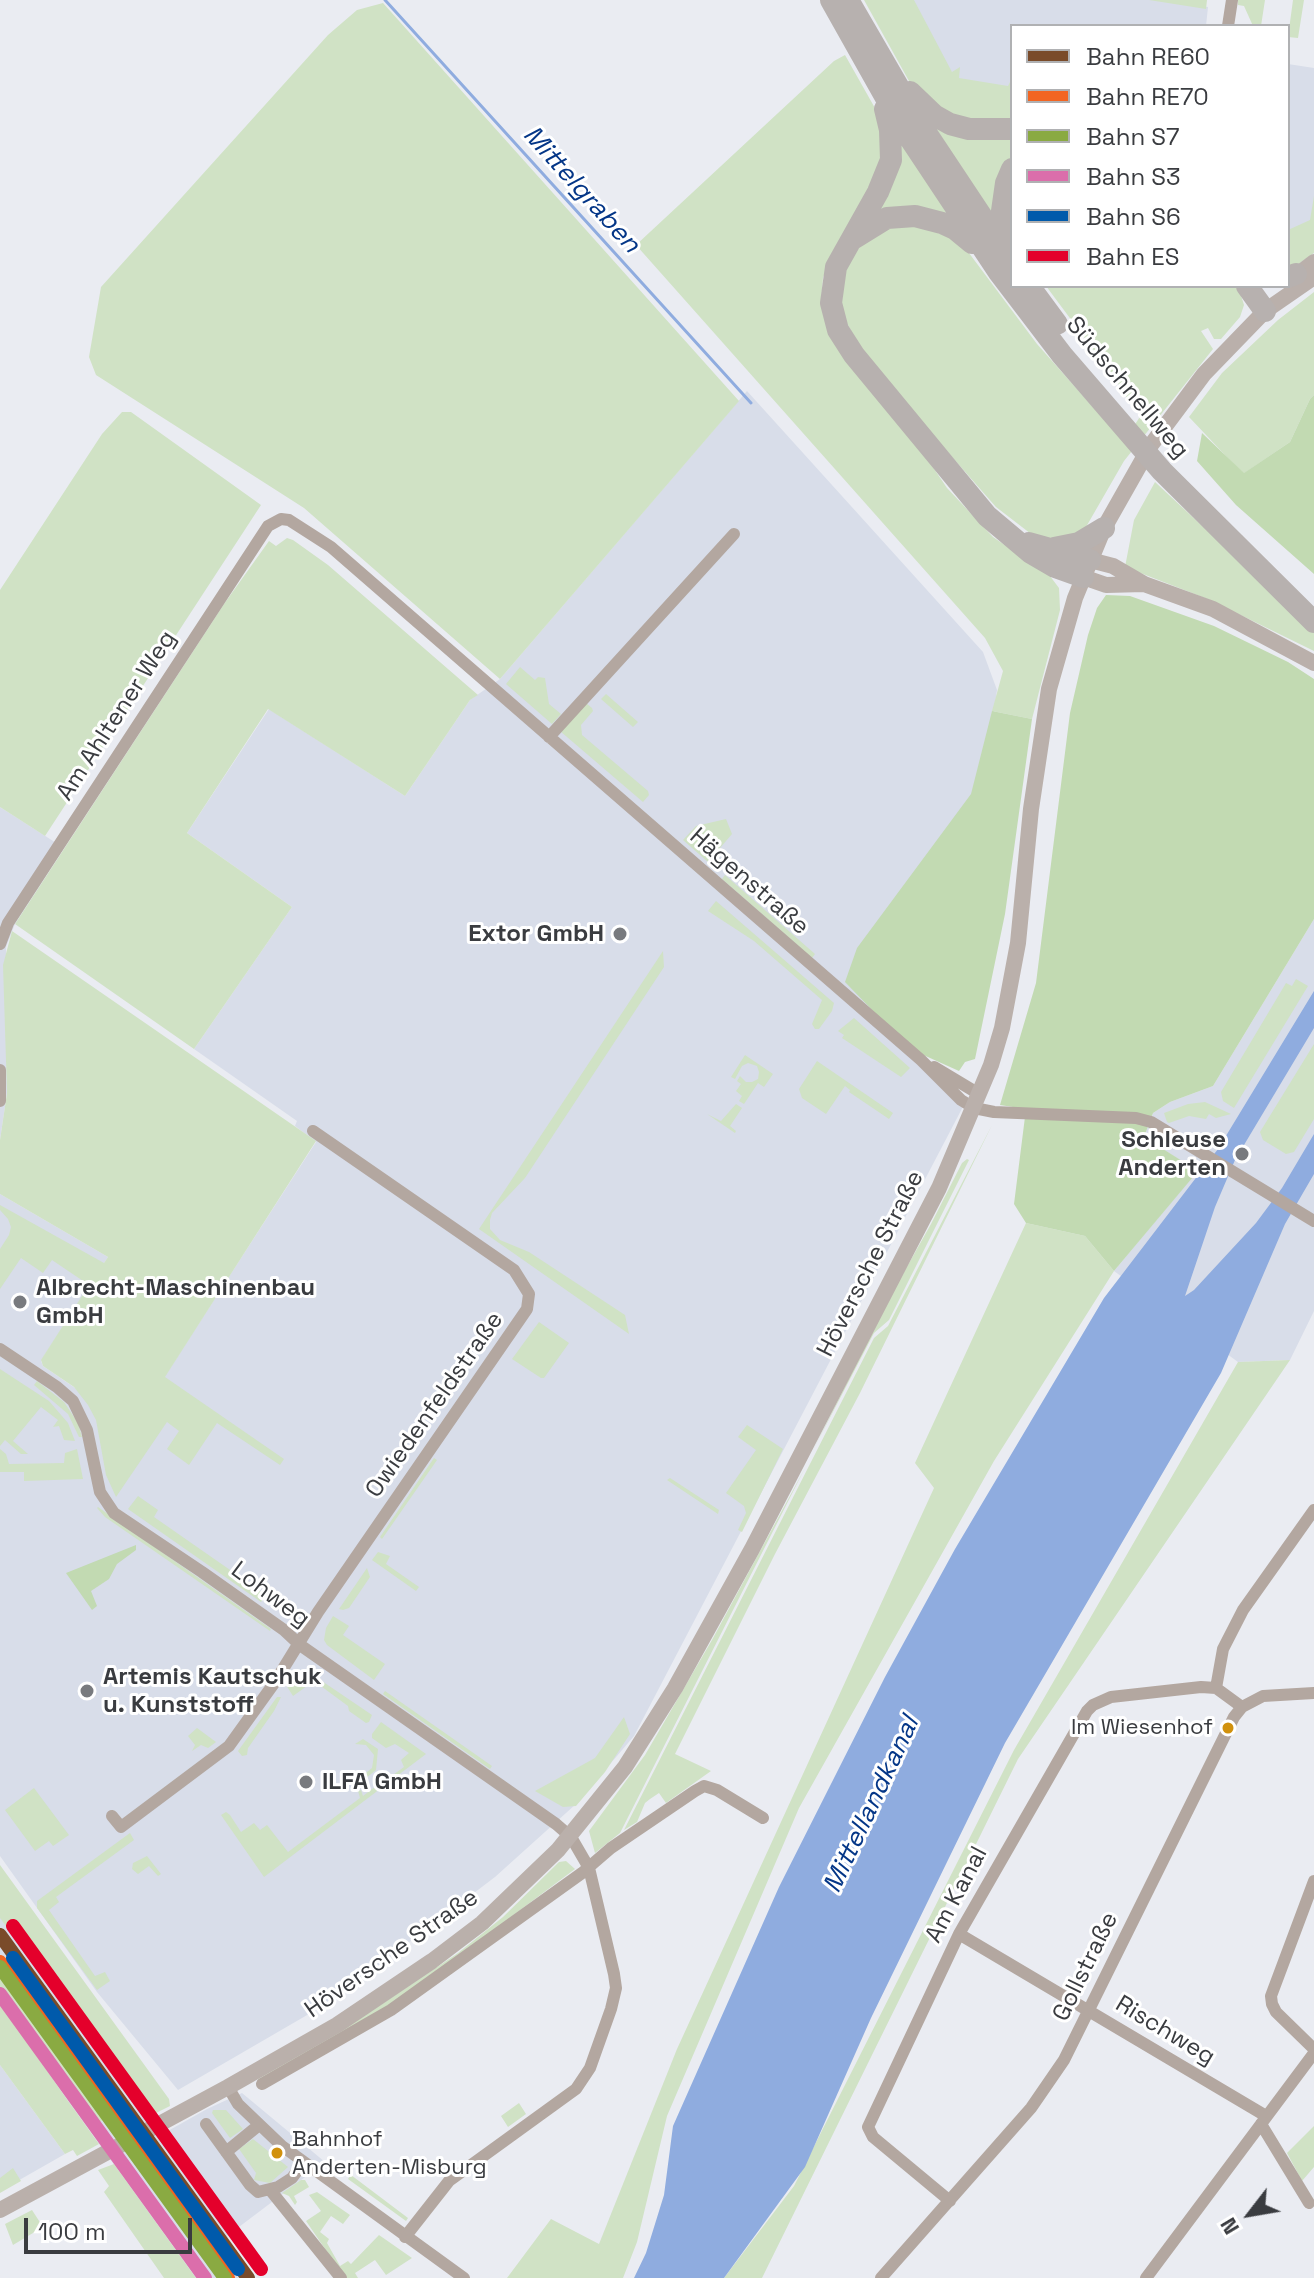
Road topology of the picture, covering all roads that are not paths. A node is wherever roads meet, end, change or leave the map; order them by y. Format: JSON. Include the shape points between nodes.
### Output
{"nodes":[{"id":1,"x":831,"y":0,"type":"edge"},
{"id":2,"x":848,"y":0,"type":"edge"},
{"id":3,"x":1232,"y":0,"type":"edge"},
{"id":4,"x":1228,"y":24,"type":"edge"},
{"id":5,"x":880,"y":72,"type":"junction"},
{"id":6,"x":1010,"y":129,"type":"edge"},
{"id":7,"x":1010,"y":174,"type":"edge"},
{"id":8,"x":849,"y":243,"type":"junction"},
{"id":9,"x":1010,"y":243,"type":"edge"},
{"id":10,"x":1005,"y":266,"type":"edge"},
{"id":11,"x":1019,"y":288,"type":"edge"},
{"id":12,"x":1030,"y":288,"type":"edge"},
{"id":13,"x":1248,"y":288,"type":"edge"},
{"id":14,"x":1265,"y":288,"type":"edge"},
{"id":15,"x":1286,"y":288,"type":"edge"},
{"id":16,"x":1286,"y":288,"type":"edge"},
{"id":17,"x":1265,"y":311,"type":"junction"},
{"id":18,"x":1132,"y":429,"type":"junction"},
{"id":19,"x":1165,"y":466,"type":"junction"},
{"id":20,"x":281,"y":519,"type":"joint"},
{"id":21,"x":1104,"y":528,"type":"junction"},
{"id":22,"x":734,"y":534,"type":"dead end"},
{"id":23,"x":1015,"y":539,"type":"junction"},
{"id":24,"x":1051,"y":548,"type":"junction"},
{"id":25,"x":1086,"y":568,"type":"junction"},
{"id":26,"x":1314,"y":606,"type":"edge"},
{"id":27,"x":1314,"y":622,"type":"edge"},
{"id":28,"x":1314,"y":663,"type":"edge"},
{"id":29,"x":549,"y":737,"type":"junction"},
{"id":30,"x":0,"y":944,"type":"edge"},
{"id":31,"x":0,"y":1070,"type":"edge"},
{"id":32,"x":0,"y":1101,"type":"edge"},
{"id":33,"x":977,"y":1101,"type":"junction"},
{"id":34,"x":313,"y":1131,"type":"dead end"},
{"id":35,"x":1314,"y":1221,"type":"edge"},
{"id":36,"x":0,"y":1349,"type":"edge"},
{"id":37,"x":1314,"y":1510,"type":"edge"},
{"id":38,"x":300,"y":1645,"type":"junction"},
{"id":39,"x":1216,"y":1688,"type":"junction"},
{"id":40,"x":1314,"y":1693,"type":"edge"},
{"id":41,"x":1242,"y":1707,"type":"junction"},
{"id":42,"x":112,"y":1816,"type":"dead end"},
{"id":43,"x":763,"y":1818,"type":"dead end"},
{"id":44,"x":571,"y":1837,"type":"junction"},
{"id":45,"x":589,"y":1868,"type":"junction"},
{"id":46,"x":1314,"y":1881,"type":"edge"},
{"id":47,"x":959,"y":1934,"type":"junction"},
{"id":48,"x":1089,"y":2012,"type":"junction"},
{"id":49,"x":1314,"y":2051,"type":"edge"},
{"id":50,"x":262,"y":2084,"type":"dead end"},
{"id":51,"x":228,"y":2087,"type":"junction"},
{"id":52,"x":1264,"y":2120,"type":"junction"},
{"id":53,"x":206,"y":2124,"type":"dead end"},
{"id":54,"x":259,"y":2125,"type":"junction"},
{"id":55,"x":226,"y":2152,"type":"junction"},
{"id":56,"x":303,"y":2163,"type":"junction"},
{"id":57,"x":271,"y":2191,"type":"junction"},
{"id":58,"x":950,"y":2201,"type":"junction"},
{"id":59,"x":1309,"y":2203,"type":"dead end"},
{"id":60,"x":0,"y":2210,"type":"edge"},
{"id":61,"x":405,"y":2237,"type":"junction"},
{"id":62,"x":341,"y":2278,"type":"edge"},
{"id":63,"x":464,"y":2278,"type":"edge"},
{"id":64,"x":881,"y":2278,"type":"edge"},
{"id":65,"x":1146,"y":2278,"type":"edge"}],
"edges":[{"from":1,"to":5,"type":"highway","name":"Südschnellweg"},
{"from":2,"to":5,"type":"highway","name":"Südschnellweg"},
{"from":3,"to":4,"type":"street"},
{"from":5,"to":6,"type":"highway","via":[[950,124]]},
{"from":5,"to":8,"type":"highway","via":[[891,160]]},
{"from":5,"to":10,"type":"highway","name":"Südschnellweg"},
{"from":7,"to":9,"type":"highway","via":[[1002,211]]},
{"from":8,"to":10,"type":"highway","via":[[887,218],[915,216],[955,229]]},
{"from":8,"to":23,"type":"highway","via":[[831,290],[833,317],[845,342],[967,493]]},
{"from":11,"to":18,"type":"highway","name":"Südschnellweg","via":[[1062,355]]},
{"from":12,"to":18,"type":"highway","name":"Südschnellweg"},
{"from":13,"to":17,"type":"highway"},
{"from":14,"to":17,"type":"highway"},
{"from":15,"to":17,"type":"main road","name":"Höversche Straße"},
{"from":16,"to":17,"type":"main road","name":"Höversche Straße"},
{"from":17,"to":21,"type":"main road","name":"Höversche Straße","via":[[1223,352],[1168,420]]},
{"from":18,"to":19,"type":"highway","name":"Südschnellweg"},
{"from":19,"to":26,"type":"highway","name":"Südschnellweg"},
{"from":19,"to":27,"type":"highway","name":"Südschnellweg"},
{"from":20,"to":29,"type":"street","name":"Hägenstraße","via":[[331,547]]},
{"from":20,"to":30,"type":"street","name":"Am Ahltener Weg","via":[[268,526],[8,923]]},
{"from":21,"to":24,"type":"highway","via":[[1079,543]]},
{"from":21,"to":25,"type":"main road","name":"Höversche Straße"},
{"from":22,"to":29,"type":"street"},
{"from":23,"to":24,"type":"highway"},
{"from":23,"to":25,"type":"highway","via":[[1055,567]]},
{"from":24,"to":25,"type":"highway"},
{"from":25,"to":28,"type":"main road","via":[[1106,585],[1144,584],[1213,609]]},
{"from":25,"to":33,"type":"main road","name":"Höversche Straße","via":[[1049,689],[1014,970],[1002,1028]]},
{"from":29,"to":33,"type":"street","name":"Hägenstraße","via":[[921,1060],[953,1094]]},
{"from":31,"to":32,"type":"street"},
{"from":33,"to":35,"type":"street","via":[[1009,1113],[1136,1118]]},
{"from":33,"to":44,"type":"main road","name":"Höversche Straße","via":[[939,1188],[714,1621],[649,1731]]},
{"from":34,"to":38,"type":"street","name":"Owiedenfeldstraße","via":[[514,1270],[529,1294],[521,1321]]},
{"from":36,"to":38,"type":"street","name":"Lohweg","via":[[73,1401],[87,1430],[100,1492],[114,1513]]},
{"from":37,"to":39,"type":"street","via":[[1243,1610],[1220,1658]]},
{"from":38,"to":42,"type":"street","name":"Owiedenfeldstraße","via":[[218,1756],[121,1827]]},
{"from":38,"to":44,"type":"street","name":"Lohweg"},
{"from":39,"to":41,"type":"street"},
{"from":39,"to":47,"type":"street","name":"Am Kanal","via":[[1111,1697],[1093,1705]]},
{"from":40,"to":41,"type":"street","via":[[1273,1694]]},
{"from":41,"to":48,"type":"street","name":"Gollstraße"},
{"from":43,"to":45,"type":"street","via":[[704,1786]]},
{"from":44,"to":45,"type":"street"},
{"from":44,"to":51,"type":"main road","name":"Höversche Straße","via":[[482,1923],[432,1961],[337,2025]]},
{"from":45,"to":50,"type":"street","via":[[377,2019]]},
{"from":45,"to":61,"type":"street","via":[[616,1988],[590,2068],[576,2089],[449,2181]]},
{"from":46,"to":49,"type":"street","via":[[1271,1996],[1276,2012]]},
{"from":47,"to":48,"type":"street","name":"Rischweg"},
{"from":47,"to":58,"type":"street","name":"Am Kanal","via":[[868,2127],[873,2137]]},
{"from":48,"to":52,"type":"street","name":"Rischweg"},
{"from":48,"to":58,"type":"street","name":"Gollstraße","via":[[1049,2083]]},
{"from":49,"to":52,"type":"street"},
{"from":51,"to":54,"type":"street"},
{"from":51,"to":60,"type":"main road","name":"Höversche Straße"},
{"from":52,"to":59,"type":"street","name":"Rischweg"},
{"from":52,"to":65,"type":"street"},
{"from":53,"to":55,"type":"street"},
{"from":54,"to":55,"type":"street"},
{"from":54,"to":56,"type":"street"},
{"from":55,"to":57,"type":"street","via":[[258,2192]]},
{"from":56,"to":57,"type":"street","via":[[292,2178]]},
{"from":56,"to":61,"type":"street"},
{"from":57,"to":62,"type":"street"},
{"from":58,"to":64,"type":"street","name":"Gollstraße"},
{"from":61,"to":63,"type":"street"}]}
